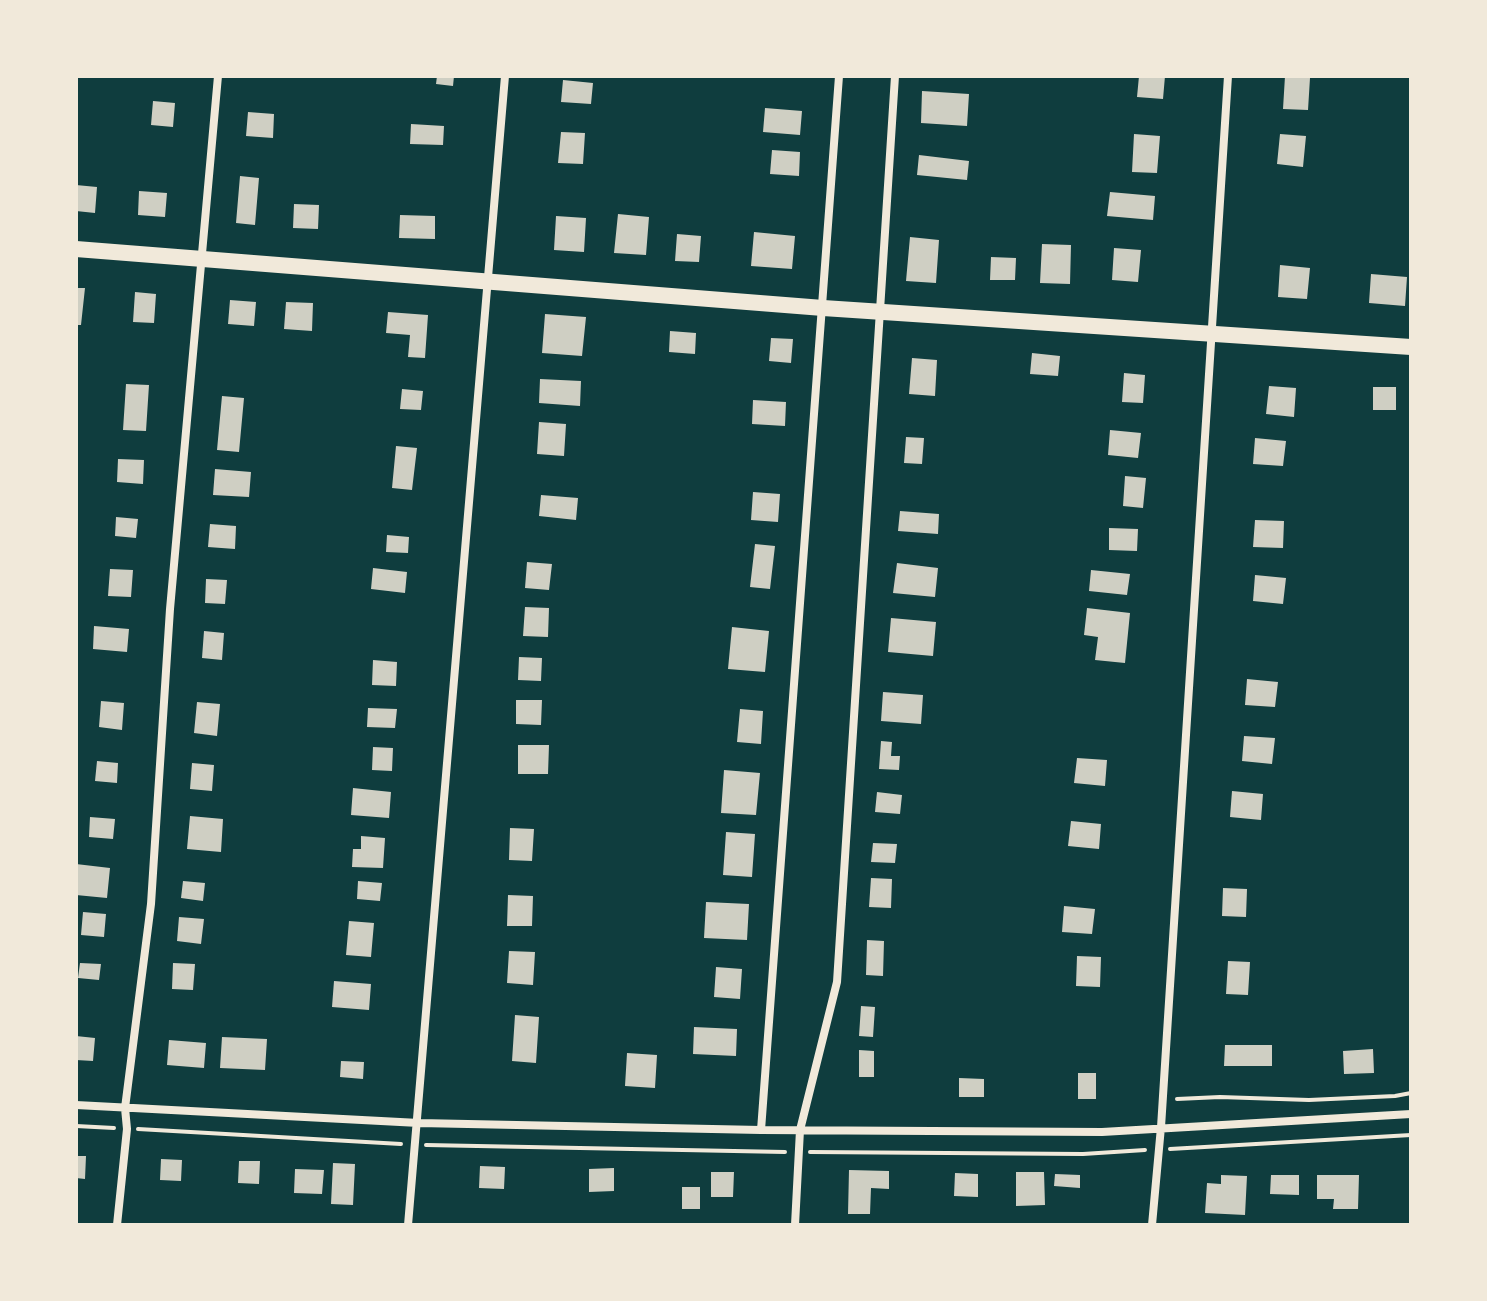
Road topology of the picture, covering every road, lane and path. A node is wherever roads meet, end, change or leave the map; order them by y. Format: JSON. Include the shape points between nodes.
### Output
{"nodes":[{"id":1,"x":218,"y":76,"type":"edge"},
{"id":2,"x":505,"y":76,"type":"edge"},
{"id":3,"x":839,"y":76,"type":"edge"},
{"id":4,"x":895,"y":76,"type":"edge"},
{"id":5,"x":1228,"y":76,"type":"edge"},
{"id":6,"x":76,"y":249,"type":"edge"},
{"id":7,"x":201,"y":259,"type":"junction"},
{"id":8,"x":487,"y":283,"type":"junction"},
{"id":9,"x":823,"y":308,"type":"junction"},
{"id":10,"x":881,"y":310,"type":"junction"},
{"id":11,"x":1211,"y":335,"type":"junction"},
{"id":12,"x":1411,"y":347,"type":"edge"},
{"id":13,"x":1411,"y":1093,"type":"edge"},
{"id":14,"x":1163,"y":1100,"type":"junction"},
{"id":15,"x":76,"y":1105,"type":"edge"},
{"id":16,"x":125,"y":1108,"type":"junction"},
{"id":17,"x":1411,"y":1114,"type":"edge"},
{"id":18,"x":419,"y":1123,"type":"junction"},
{"id":19,"x":1161,"y":1127,"type":"junction"},
{"id":20,"x":761,"y":1130,"type":"junction"},
{"id":21,"x":800,"y":1130,"type":"junction"},
{"id":22,"x":117,"y":1225,"type":"edge"},
{"id":23,"x":408,"y":1225,"type":"edge"},
{"id":24,"x":795,"y":1225,"type":"edge"},
{"id":25,"x":1152,"y":1225,"type":"edge"}],
"edges":[{"from":1,"to":7,"type":"street"},
{"from":2,"to":8,"type":"street"},
{"from":3,"to":9,"type":"street"},
{"from":4,"to":10,"type":"street"},
{"from":5,"to":11,"type":"street"},
{"from":6,"to":7,"type":"main road"},
{"from":7,"to":8,"type":"main road"},
{"from":7,"to":16,"type":"street","via":[[151,904]]},
{"from":8,"to":9,"type":"main road"},
{"from":8,"to":18,"type":"street"},
{"from":9,"to":10,"type":"main road"},
{"from":9,"to":20,"type":"street"},
{"from":10,"to":11,"type":"main road"},
{"from":10,"to":21,"type":"street","via":[[837,982]]},
{"from":11,"to":12,"type":"main road"},
{"from":11,"to":14,"type":"street"},
{"from":13,"to":14,"type":"path","via":[[1309,1100]]},
{"from":14,"to":19,"type":"street"},
{"from":15,"to":16,"type":"street"},
{"from":16,"to":18,"type":"street"},
{"from":16,"to":22,"type":"street"},
{"from":17,"to":19,"type":"street"},
{"from":18,"to":20,"type":"street"},
{"from":18,"to":23,"type":"street"},
{"from":19,"to":21,"type":"street","via":[[1102,1132]]},
{"from":19,"to":25,"type":"street"},
{"from":20,"to":21,"type":"street"},
{"from":21,"to":24,"type":"street"}]}
